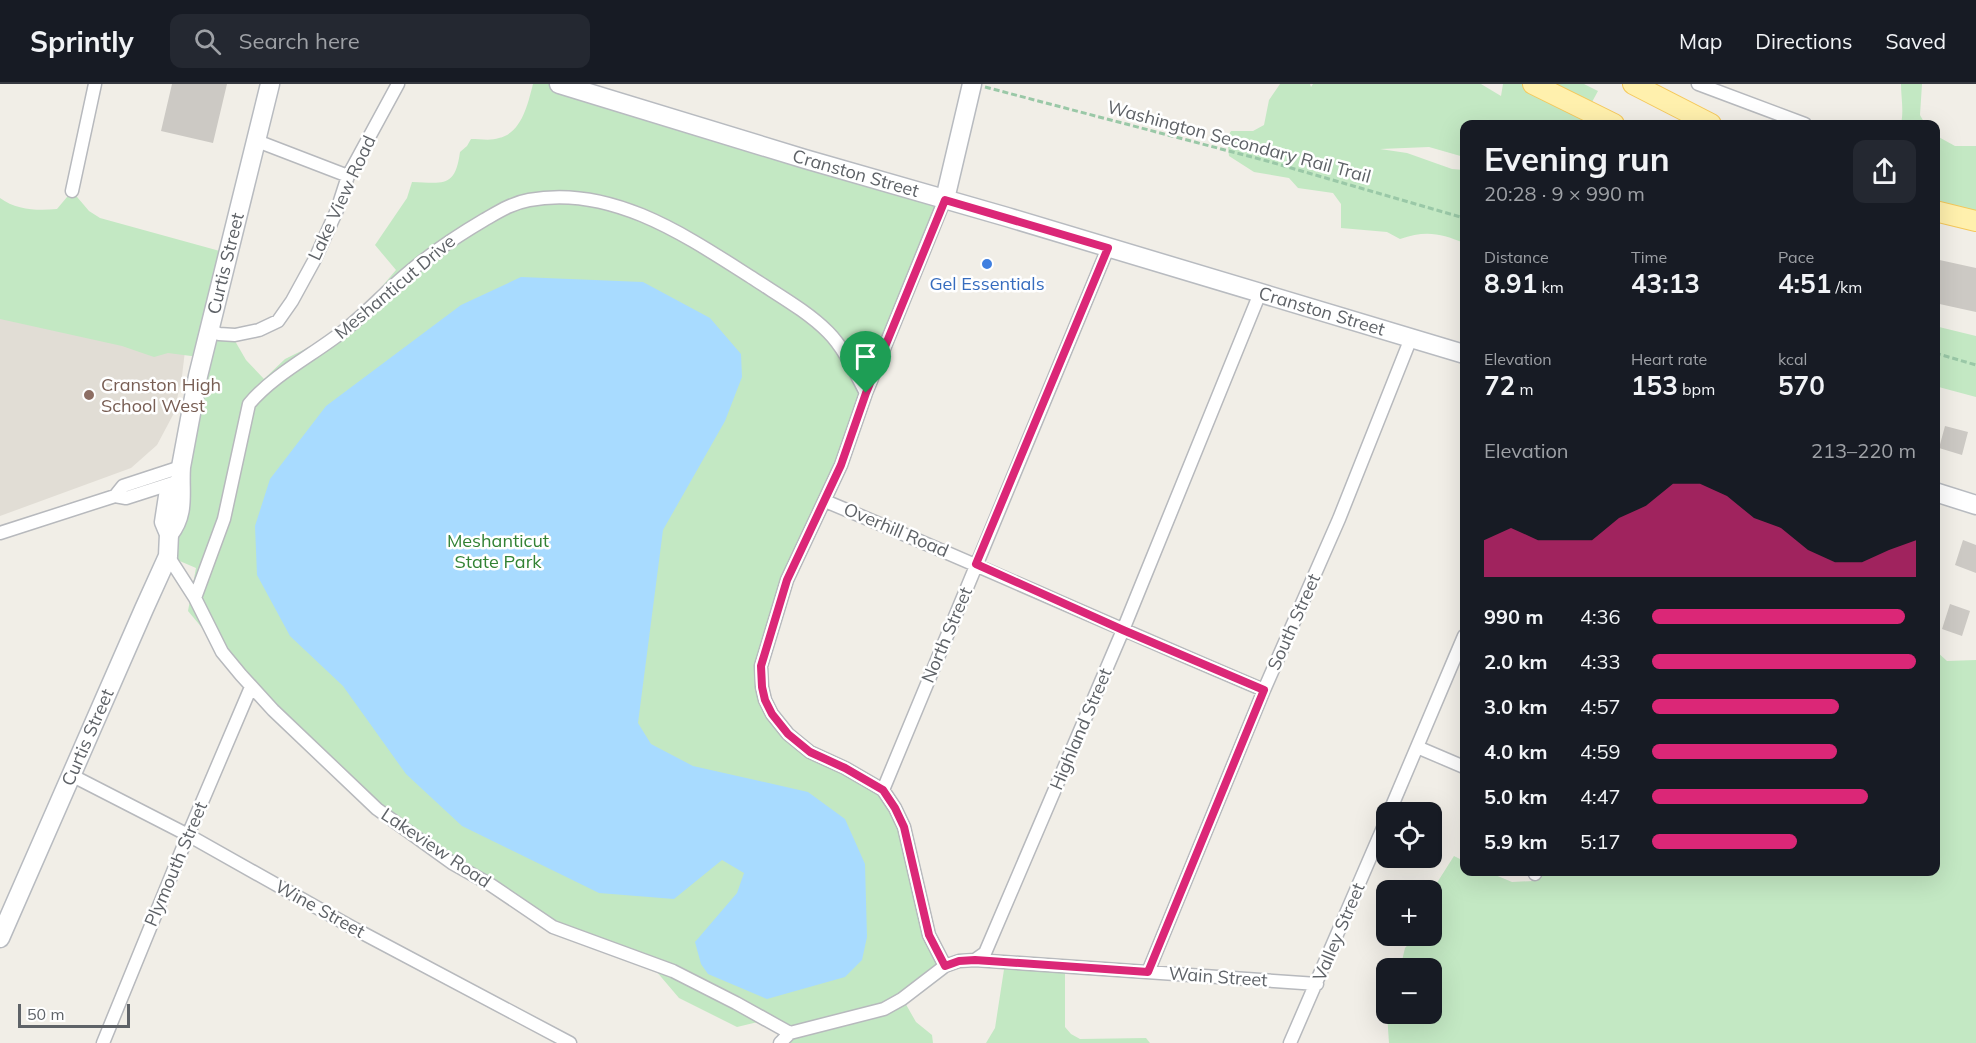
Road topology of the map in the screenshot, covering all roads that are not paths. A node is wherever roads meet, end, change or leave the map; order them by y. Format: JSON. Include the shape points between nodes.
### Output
{"nodes":[{"id":1,"x":95,"y":84,"type":"edge"},
{"id":2,"x":270,"y":84,"type":"edge"},
{"id":3,"x":398,"y":84,"type":"edge"},
{"id":4,"x":559,"y":84,"type":"edge"},
{"id":5,"x":1533,"y":84,"type":"edge"},
{"id":6,"x":1634,"y":84,"type":"edge"},
{"id":7,"x":1698,"y":84,"type":"edge"},
{"id":8,"x":974,"y":85,"type":"edge"},
{"id":9,"x":1606,"y":120,"type":"edge"},
{"id":10,"x":1703,"y":120,"type":"edge"},
{"id":11,"x":1794,"y":120,"type":"edge"},
{"id":12,"x":257,"y":141,"type":"junction"},
{"id":13,"x":348,"y":176,"type":"junction"},
{"id":14,"x":72,"y":191,"type":"dead end"},
{"id":15,"x":945,"y":200,"type":"junction"},
{"id":16,"x":1940,"y":212,"type":"edge"},
{"id":17,"x":1976,"y":221,"type":"edge"},
{"id":18,"x":1108,"y":248,"type":"junction"},
{"id":19,"x":1260,"y":293,"type":"junction"},
{"id":20,"x":210,"y":330,"type":"junction"},
{"id":21,"x":1411,"y":338,"type":"junction"},
{"id":22,"x":1460,"y":353,"type":"edge"},
{"id":23,"x":866,"y":393,"type":"junction"},
{"id":24,"x":181,"y":474,"type":"junction"},
{"id":25,"x":1940,"y":494,"type":"edge"},
{"id":26,"x":825,"y":501,"type":"junction"},
{"id":27,"x":1976,"y":505,"type":"edge"},
{"id":28,"x":0,"y":533,"type":"edge"},
{"id":29,"x":168,"y":556,"type":"junction"},
{"id":30,"x":976,"y":564,"type":"junction"},
{"id":31,"x":195,"y":598,"type":"junction"},
{"id":32,"x":1123,"y":630,"type":"junction"},
{"id":33,"x":1460,"y":645,"type":"edge"},
{"id":34,"x":251,"y":687,"type":"junction"},
{"id":35,"x":1264,"y":690,"type":"junction"},
{"id":36,"x":1417,"y":747,"type":"junction"},
{"id":37,"x":1460,"y":765,"type":"edge"},
{"id":38,"x":71,"y":775,"type":"junction"},
{"id":39,"x":883,"y":790,"type":"junction"},
{"id":40,"x":1394,"y":802,"type":"edge"},
{"id":41,"x":188,"y":835,"type":"junction"},
{"id":42,"x":1376,"y":845,"type":"edge"},
{"id":43,"x":0,"y":938,"type":"edge"},
{"id":44,"x":975,"y":960,"type":"junction"},
{"id":45,"x":945,"y":966,"type":"junction"},
{"id":46,"x":1148,"y":972,"type":"junction"},
{"id":47,"x":1317,"y":984,"type":"junction"},
{"id":48,"x":790,"y":1033,"type":"junction"},
{"id":49,"x":103,"y":1043,"type":"edge"},
{"id":50,"x":570,"y":1043,"type":"edge"},
{"id":51,"x":780,"y":1043,"type":"edge"},
{"id":52,"x":1290,"y":1043,"type":"edge"}],
"edges":[{"from":1,"to":14,"type":"street"},
{"from":2,"to":12,"type":"street","name":"Curtis Street"},
{"from":3,"to":13,"type":"street","name":"Lake View Road"},
{"from":4,"to":15,"type":"street","name":"Cranston Street"},
{"from":5,"to":9,"type":"main road"},
{"from":6,"to":10,"type":"main road"},
{"from":7,"to":11,"type":"street"},
{"from":8,"to":15,"type":"street"},
{"from":12,"to":13,"type":"street"},
{"from":12,"to":20,"type":"street","name":"Curtis Street"},
{"from":13,"to":20,"type":"street","name":"Lake View Road","via":[[315,259],[278,321],[235,335]]},
{"from":15,"to":18,"type":"street","name":"Cranston Street"},
{"from":15,"to":23,"type":"street"},
{"from":16,"to":17,"type":"main road"},
{"from":18,"to":19,"type":"street","name":"Cranston Street"},
{"from":18,"to":30,"type":"street","name":"North Street"},
{"from":19,"to":21,"type":"street","name":"Cranston Street"},
{"from":19,"to":32,"type":"street","name":"Highland Street"},
{"from":20,"to":24,"type":"street","name":"Curtis Street"},
{"from":21,"to":22,"type":"street","name":"Cranston Street"},
{"from":21,"to":35,"type":"street","name":"South Street","via":[[1339,519]]},
{"from":23,"to":26,"type":"street"},
{"from":23,"to":31,"type":"street","name":"Meshanticut Drive","via":[[828,332],[771,290],[670,228],[628,210],[590,200],[558,196],[517,203],[429,256],[346,329],[258,393],[249,404],[224,519]]},
{"from":24,"to":28,"type":"street","via":[[123,486],[115,496]]},
{"from":24,"to":29,"type":"street","name":"Curtis Street","via":[[168,496],[164,522],[170,534]]},
{"from":25,"to":27,"type":"street"},
{"from":26,"to":30,"type":"street","name":"Overhill Road"},
{"from":26,"to":39,"type":"street","via":[[787,580],[763,654],[764,696],[788,734],[810,752]]},
{"from":29,"to":31,"type":"street","name":"Lakeview Road"},
{"from":29,"to":38,"type":"street","name":"Curtis Street"},
{"from":30,"to":32,"type":"street","name":"Overhill Road"},
{"from":30,"to":39,"type":"street","name":"North Street"},
{"from":31,"to":34,"type":"street","name":"Lakeview Road","via":[[222,652]]},
{"from":32,"to":35,"type":"street","name":"Overhill Road"},
{"from":32,"to":44,"type":"street","name":"Highland Street","via":[[985,953]]},
{"from":33,"to":36,"type":"street"},
{"from":34,"to":41,"type":"street","name":"Plymouth Street"},
{"from":34,"to":48,"type":"street","name":"Lakeview Road","via":[[362,797],[452,863],[553,927],[672,971]]},
{"from":35,"to":46,"type":"street","name":"South Street"},
{"from":36,"to":37,"type":"street"},
{"from":36,"to":40,"type":"street"},
{"from":38,"to":41,"type":"street","name":"Wine Street"},
{"from":38,"to":43,"type":"street","name":"Curtis Street"},
{"from":39,"to":45,"type":"street","via":[[904,827],[929,935]]},
{"from":41,"to":49,"type":"street","name":"Plymouth Street"},
{"from":41,"to":50,"type":"street","name":"Wine Street"},
{"from":42,"to":47,"type":"street","name":"Valley Street"},
{"from":44,"to":45,"type":"street"},
{"from":44,"to":46,"type":"street","name":"Wain Street"},
{"from":45,"to":48,"type":"street","via":[[884,1009]]},
{"from":46,"to":47,"type":"street","name":"Wain Street"},
{"from":47,"to":52,"type":"street","name":"Valley Street"},
{"from":48,"to":51,"type":"street"}]}
